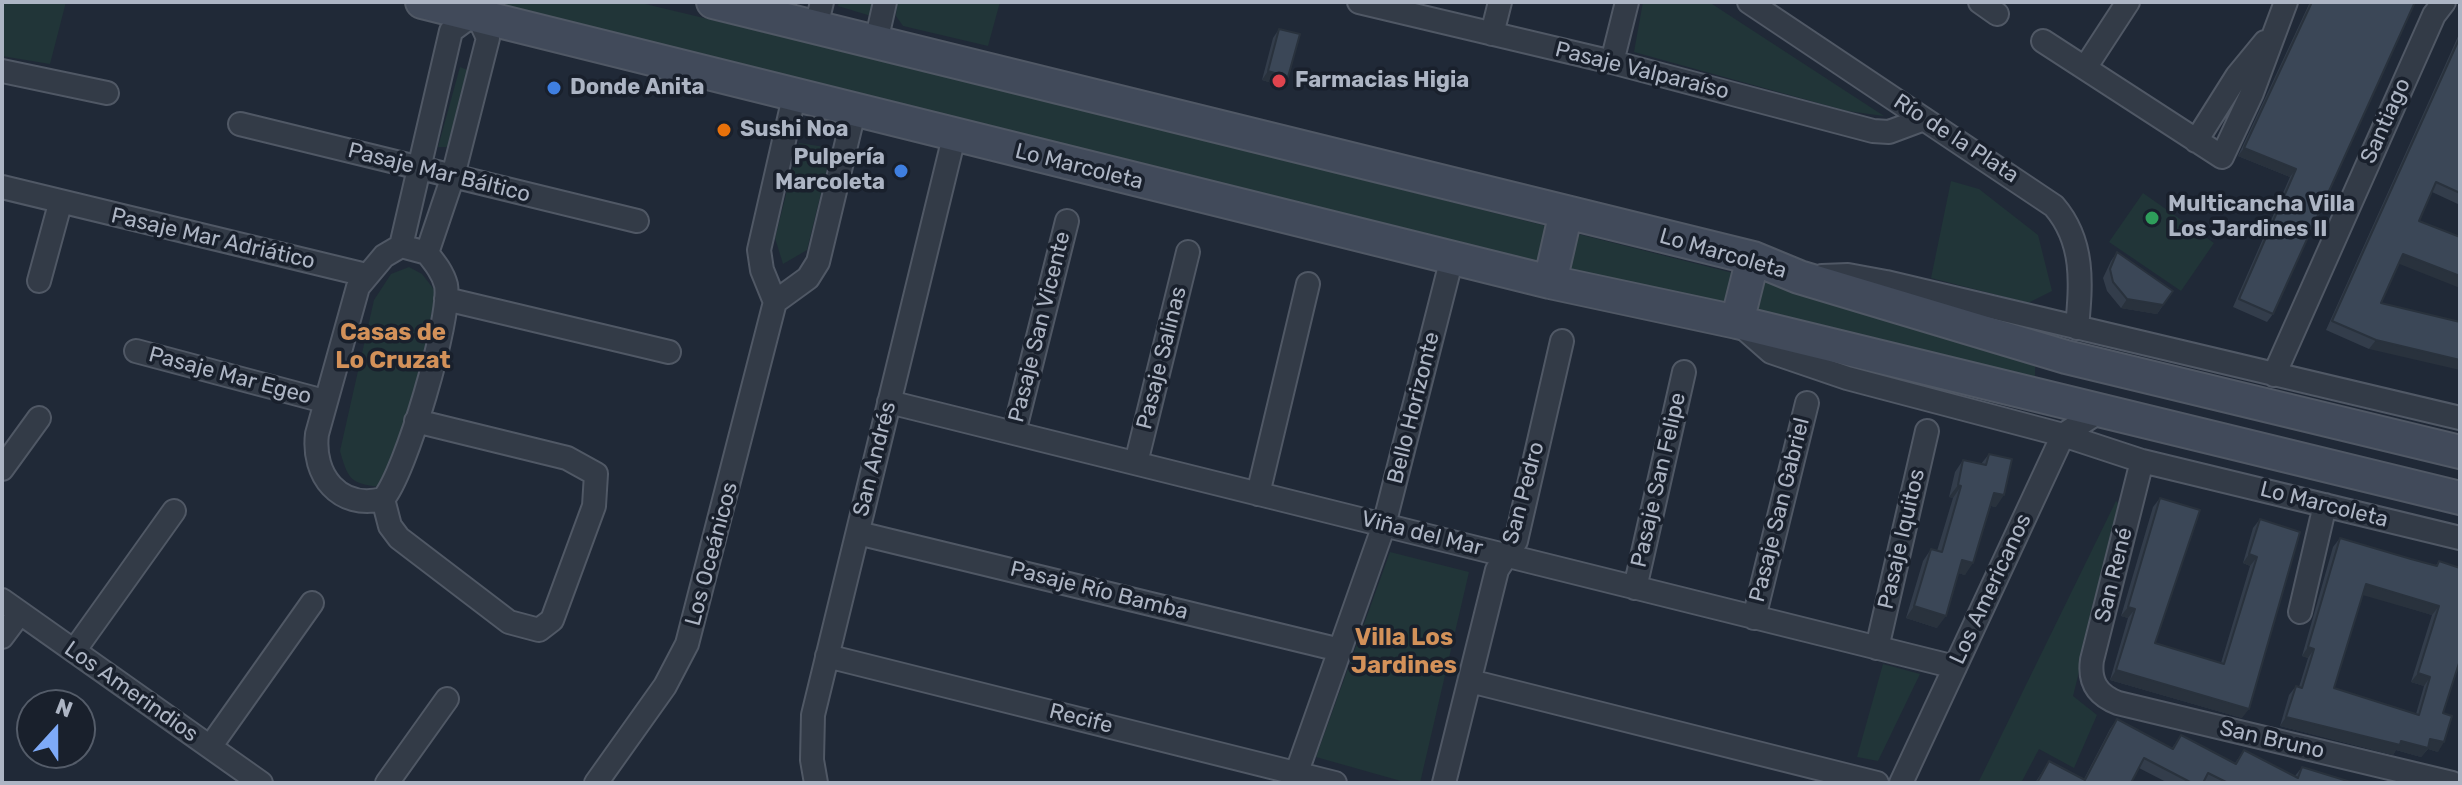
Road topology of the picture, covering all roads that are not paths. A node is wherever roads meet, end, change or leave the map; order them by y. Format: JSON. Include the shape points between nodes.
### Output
{"nodes":[{"id":1,"x":422,"y":2,"type":"edge"},
{"id":2,"x":713,"y":2,"type":"edge"},
{"id":3,"x":885,"y":2,"type":"edge"},
{"id":4,"x":1500,"y":2,"type":"edge"},
{"id":5,"x":1627,"y":2,"type":"edge"},
{"id":6,"x":1749,"y":2,"type":"edge"},
{"id":7,"x":2128,"y":2,"type":"edge"},
{"id":8,"x":2286,"y":2,"type":"edge"},
{"id":9,"x":2444,"y":2,"type":"edge"},
{"id":10,"x":1366,"y":3,"type":"edge"},
{"id":11,"x":476,"y":8,"type":"edge"},
{"id":12,"x":819,"y":15,"type":"edge"},
{"id":13,"x":1492,"y":34,"type":"junction"},
{"id":14,"x":2271,"y":36,"type":"junction"},
{"id":15,"x":2043,"y":41,"type":"dead end"},
{"id":16,"x":876,"y":42,"type":"junction"},
{"id":17,"x":1612,"y":62,"type":"junction"},
{"id":18,"x":2085,"y":68,"type":"junction"},
{"id":19,"x":2,"y":71,"type":"edge"},
{"id":20,"x":107,"y":93,"type":"dead end"},
{"id":21,"x":794,"y":97,"type":"junction"},
{"id":22,"x":854,"y":112,"type":"junction"},
{"id":23,"x":1924,"y":119,"type":"junction"},
{"id":24,"x":240,"y":124,"type":"dead end"},
{"id":25,"x":954,"y":137,"type":"junction"},
{"id":26,"x":2196,"y":141,"type":"junction"},
{"id":27,"x":422,"y":169,"type":"junction"},
{"id":28,"x":453,"y":176,"type":"junction"},
{"id":29,"x":2,"y":187,"type":"edge"},
{"id":30,"x":60,"y":204,"type":"junction"},
{"id":31,"x":1566,"y":212,"type":"junction"},
{"id":32,"x":637,"y":221,"type":"dead end"},
{"id":33,"x":1067,"y":221,"type":"dead end"},
{"id":34,"x":401,"y":246,"type":"junction"},
{"id":35,"x":1188,"y":252,"type":"dead end"},
{"id":36,"x":427,"y":253,"type":"junction"},
{"id":37,"x":1452,"y":258,"type":"junction"},
{"id":38,"x":1753,"y":258,"type":"junction"},
{"id":39,"x":366,"y":275,"type":"junction"},
{"id":40,"x":1799,"y":277,"type":"junction"},
{"id":41,"x":39,"y":281,"type":"dead end"},
{"id":42,"x":1550,"y":282,"type":"junction"},
{"id":43,"x":1308,"y":284,"type":"dead end"},
{"id":44,"x":446,"y":299,"type":"junction"},
{"id":45,"x":775,"y":302,"type":"junction"},
{"id":46,"x":1737,"y":322,"type":"junction"},
{"id":47,"x":2077,"y":328,"type":"junction"},
{"id":48,"x":1562,"y":341,"type":"dead end"},
{"id":49,"x":136,"y":351,"type":"dead end"},
{"id":50,"x":669,"y":352,"type":"dead end"},
{"id":51,"x":1684,"y":372,"type":"dead end"},
{"id":52,"x":2274,"y":375,"type":"junction"},
{"id":53,"x":324,"y":401,"type":"junction"},
{"id":54,"x":889,"y":402,"type":"junction"},
{"id":55,"x":1807,"y":403,"type":"dead end"},
{"id":56,"x":2100,"y":411,"type":"junction"},
{"id":57,"x":39,"y":418,"type":"dead end"},
{"id":58,"x":2460,"y":418,"type":"edge"},
{"id":59,"x":416,"y":421,"type":"junction"},
{"id":60,"x":1927,"y":431,"type":"dead end"},
{"id":61,"x":1014,"y":433,"type":"junction"},
{"id":62,"x":2063,"y":435,"type":"junction"},
{"id":63,"x":2460,"y":452,"type":"edge"},
{"id":64,"x":2142,"y":461,"type":"junction"},
{"id":65,"x":1136,"y":463,"type":"junction"},
{"id":66,"x":2,"y":469,"type":"edge"},
{"id":67,"x":1258,"y":494,"type":"junction"},
{"id":68,"x":2460,"y":498,"type":"edge"},
{"id":69,"x":383,"y":499,"type":"junction"},
{"id":70,"x":2325,"y":505,"type":"junction"},
{"id":71,"x":174,"y":511,"type":"dead end"},
{"id":72,"x":1384,"y":525,"type":"junction"},
{"id":73,"x":858,"y":533,"type":"junction"},
{"id":74,"x":2460,"y":538,"type":"edge"},
{"id":75,"x":1507,"y":556,"type":"junction"},
{"id":76,"x":1635,"y":588,"type":"junction"},
{"id":77,"x":312,"y":603,"type":"dead end"},
{"id":78,"x":11,"y":607,"type":"edge"},
{"id":79,"x":2300,"y":612,"type":"dead end"},
{"id":80,"x":1754,"y":618,"type":"junction"},
{"id":81,"x":2,"y":637,"type":"edge"},
{"id":82,"x":1877,"y":648,"type":"junction"},
{"id":83,"x":1340,"y":650,"type":"junction"},
{"id":84,"x":74,"y":651,"type":"junction"},
{"id":85,"x":827,"y":656,"type":"junction"},
{"id":86,"x":1955,"y":667,"type":"junction"},
{"id":87,"x":1470,"y":681,"type":"junction"},
{"id":88,"x":2096,"y":688,"type":"joint"},
{"id":89,"x":447,"y":699,"type":"dead end"},
{"id":90,"x":210,"y":747,"type":"junction"},
{"id":91,"x":1295,"y":778,"type":"edge"},
{"id":92,"x":261,"y":783,"type":"edge"},
{"id":93,"x":387,"y":783,"type":"edge"},
{"id":94,"x":596,"y":783,"type":"edge"},
{"id":95,"x":816,"y":783,"type":"edge"},
{"id":96,"x":1335,"y":783,"type":"edge"},
{"id":97,"x":1444,"y":783,"type":"edge"},
{"id":98,"x":1877,"y":783,"type":"edge"},
{"id":99,"x":1901,"y":783,"type":"edge"},
{"id":100,"x":2452,"y":783,"type":"edge"}],
"edges":[{"from":1,"to":11,"type":"main road","name":"Lo Marcoleta"},
{"from":2,"to":12,"type":"main road","name":"Lo Marcoleta"},
{"from":3,"to":16,"type":"street"},
{"from":4,"to":13,"type":"street"},
{"from":5,"to":17,"type":"street"},
{"from":6,"to":23,"type":"street","name":"Río de la Plata"},
{"from":7,"to":18,"type":"street"},
{"from":8,"to":14,"type":"street"},
{"from":9,"to":52,"type":"street","name":"Santiago"},
{"from":10,"to":13,"type":"street","name":"Pasaje Valparaíso"},
{"from":11,"to":21,"type":"main road","name":"Lo Marcoleta"},
{"from":11,"to":27,"type":"street","via":[[451,31]]},
{"from":11,"to":28,"type":"street","via":[[488,38]]},
{"from":12,"to":16,"type":"main road","name":"Lo Marcoleta"},
{"from":13,"to":17,"type":"street","name":"Pasaje Valparaíso"},
{"from":14,"to":26,"type":"street","via":[[2237,76]]},
{"from":14,"to":26,"type":"street","via":[[2222,157]]},
{"from":15,"to":18,"type":"street"},
{"from":16,"to":31,"type":"main road","name":"Lo Marcoleta"},
{"from":17,"to":23,"type":"street","name":"Pasaje Valparaíso","via":[[1873,131],[1889,132]]},
{"from":18,"to":26,"type":"street"},
{"from":19,"to":20,"type":"street"},
{"from":21,"to":22,"type":"main road","name":"Lo Marcoleta"},
{"from":21,"to":45,"type":"street","via":[[759,250]]},
{"from":22,"to":25,"type":"main road","name":"Lo Marcoleta"},
{"from":22,"to":45,"type":"street","via":[[818,262],[808,278]]},
{"from":23,"to":47,"type":"street","name":"Río de la Plata","via":[[2042,196],[2062,216],[2080,265]]},
{"from":24,"to":27,"type":"street","name":"Pasaje Mar Báltico"},
{"from":25,"to":37,"type":"main road","name":"Lo Marcoleta"},
{"from":25,"to":54,"type":"street","name":"San Andrés"},
{"from":27,"to":28,"type":"street","name":"Pasaje Mar Báltico"},
{"from":27,"to":34,"type":"street"},
{"from":28,"to":32,"type":"street","name":"Pasaje Mar Báltico"},
{"from":28,"to":36,"type":"street"},
{"from":29,"to":30,"type":"street","name":"Pasaje Mar Adriático"},
{"from":30,"to":39,"type":"street","name":"Pasaje Mar Adriático"},
{"from":30,"to":41,"type":"street"},
{"from":31,"to":38,"type":"main road","name":"Lo Marcoleta"},
{"from":31,"to":42,"type":"main road"},
{"from":33,"to":61,"type":"street","name":"Pasaje San Vicente"},
{"from":34,"to":36,"type":"street"},
{"from":34,"to":39,"type":"street"},
{"from":35,"to":65,"type":"street","name":"Pasaje Salinas"},
{"from":36,"to":44,"type":"street","via":[[446,286]]},
{"from":37,"to":42,"type":"main road","name":"Lo Marcoleta"},
{"from":37,"to":72,"type":"street","name":"Bello Horizonte"},
{"from":38,"to":40,"type":"main road","name":"Lo Marcoleta"},
{"from":38,"to":46,"type":"main road"},
{"from":39,"to":53,"type":"street"},
{"from":40,"to":47,"type":"street","name":"Lo Marcoleta","via":[[1848,275]]},
{"from":40,"to":63,"type":"main road","name":"Lo Marcoleta","via":[[2066,357]]},
{"from":42,"to":46,"type":"main road","name":"Lo Marcoleta"},
{"from":43,"to":67,"type":"street"},
{"from":44,"to":50,"type":"street"},
{"from":44,"to":59,"type":"street"},
{"from":45,"to":94,"type":"street","name":"Los Oceánicos","via":[[687,644],[665,686]]},
{"from":46,"to":56,"type":"main road","name":"Lo Marcoleta"},
{"from":46,"to":62,"type":"street","name":"Lo Marcoleta","via":[[1771,352],[1847,378]]},
{"from":47,"to":52,"type":"street","name":"Lo Marcoleta"},
{"from":48,"to":75,"type":"street","name":"San Pedro","via":[[1516,541]]},
{"from":49,"to":53,"type":"street","name":"Pasaje Mar Egeo"},
{"from":51,"to":76,"type":"street","name":"Pasaje San Felipe"},
{"from":52,"to":58,"type":"street","name":"Lo Marcoleta"},
{"from":53,"to":69,"type":"street","via":[[315,450],[321,476],[351,500]]},
{"from":54,"to":61,"type":"street","name":"Viña del Mar"},
{"from":54,"to":73,"type":"street","name":"San Andrés"},
{"from":55,"to":80,"type":"street","name":"Pasaje San Gabriel"},
{"from":56,"to":62,"type":"street"},
{"from":56,"to":68,"type":"main road","name":"Lo Marcoleta"},
{"from":57,"to":66,"type":"street"},
{"from":59,"to":69,"type":"street","via":[[400,472]]},
{"from":59,"to":69,"type":"street","via":[[567,458],[596,474],[594,506],[560,607],[539,630],[509,622],[399,538]]},
{"from":60,"to":82,"type":"street","name":"Pasaje Iquitos"},
{"from":61,"to":65,"type":"street","name":"Viña del Mar"},
{"from":62,"to":64,"type":"street","name":"Lo Marcoleta"},
{"from":62,"to":86,"type":"street","name":"Los Americanos"},
{"from":64,"to":70,"type":"street","name":"Lo Marcoleta"},
{"from":64,"to":88,"type":"street","name":"San René","via":[[2092,660]]},
{"from":65,"to":67,"type":"street","name":"Viña del Mar"},
{"from":67,"to":72,"type":"street","name":"Viña del Mar"},
{"from":70,"to":74,"type":"street","name":"Lo Marcoleta"},
{"from":70,"to":79,"type":"street"},
{"from":71,"to":84,"type":"street"},
{"from":72,"to":75,"type":"street","name":"Viña del Mar"},
{"from":72,"to":83,"type":"street","name":"Bello Horizonte"},
{"from":73,"to":83,"type":"street","name":"Pasaje Río Bamba"},
{"from":73,"to":85,"type":"street","name":"San Andrés"},
{"from":75,"to":76,"type":"street","name":"Viña del Mar"},
{"from":75,"to":87,"type":"street","name":"San Pedro","via":[[1497,570]]},
{"from":76,"to":80,"type":"street","name":"Viña del Mar"},
{"from":77,"to":90,"type":"street"},
{"from":78,"to":81,"type":"street"},
{"from":78,"to":84,"type":"street","name":"Los Amerindios"},
{"from":80,"to":82,"type":"street","name":"Viña del Mar"},
{"from":82,"to":86,"type":"street","name":"Viña del Mar"},
{"from":83,"to":91,"type":"street","name":"Bello Horizonte"},
{"from":84,"to":90,"type":"street","name":"Los Amerindios"},
{"from":85,"to":91,"type":"street","name":"Recife"},
{"from":85,"to":95,"type":"street","name":"San Andrés","via":[[811,737]]},
{"from":86,"to":99,"type":"street","name":"Los Americanos"},
{"from":87,"to":97,"type":"street","name":"San Pedro"},
{"from":87,"to":98,"type":"street"},
{"from":88,"to":100,"type":"street","name":"San Bruno","via":[[2118,703]]},
{"from":89,"to":93,"type":"street"},
{"from":90,"to":92,"type":"street","name":"Los Amerindios"},
{"from":91,"to":96,"type":"street","name":"Recife"}]}
